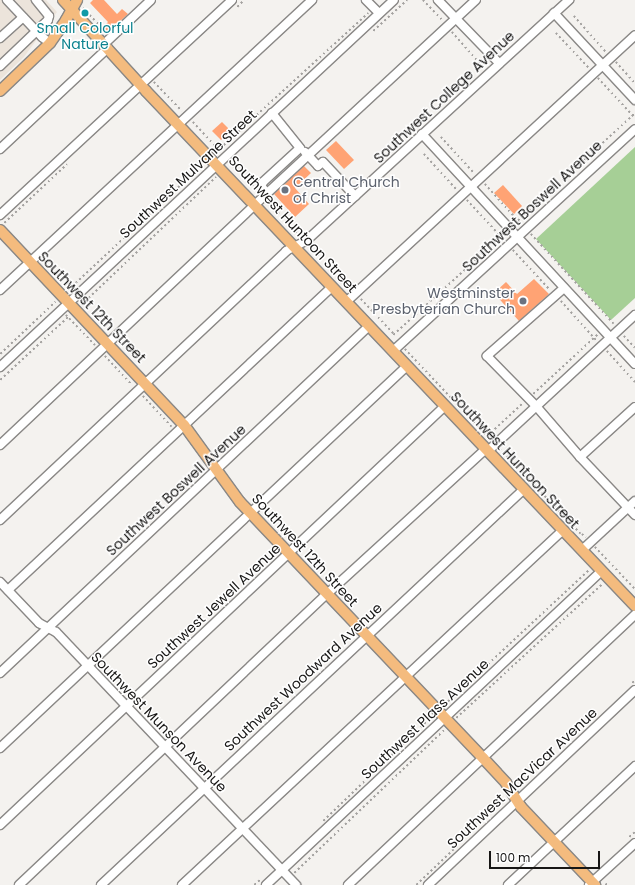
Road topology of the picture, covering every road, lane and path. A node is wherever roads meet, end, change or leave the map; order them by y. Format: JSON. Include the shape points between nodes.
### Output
{"nodes":[{"id":1,"x":7,"y":0,"type":"edge"},
{"id":2,"x":36,"y":0,"type":"edge"},
{"id":3,"x":63,"y":0,"type":"edge"},
{"id":4,"x":150,"y":0,"type":"edge"},
{"id":5,"x":232,"y":0,"type":"edge"},
{"id":6,"x":312,"y":0,"type":"edge"},
{"id":7,"x":366,"y":0,"type":"edge"},
{"id":8,"x":394,"y":0,"type":"edge"},
{"id":9,"x":407,"y":0,"type":"edge"},
{"id":10,"x":423,"y":0,"type":"edge"},
{"id":11,"x":438,"y":0,"type":"edge"},
{"id":12,"x":476,"y":0,"type":"edge"},
{"id":13,"x":569,"y":0,"type":"edge"},
{"id":14,"x":76,"y":5,"type":"edge"},
{"id":15,"x":376,"y":10,"type":"junction"},
{"id":16,"x":554,"y":13,"type":"junction"},
{"id":17,"x":574,"y":16,"type":"dead end"},
{"id":18,"x":23,"y":17,"type":"junction"},
{"id":19,"x":456,"y":18,"type":"junction"},
{"id":20,"x":447,"y":26,"type":"junction"},
{"id":21,"x":37,"y":31,"type":"junction"},
{"id":22,"x":373,"y":31,"type":"dead end"},
{"id":23,"x":635,"y":35,"type":"edge"},
{"id":24,"x":0,"y":38,"type":"edge"},
{"id":25,"x":50,"y":43,"type":"junction"},
{"id":26,"x":107,"y":43,"type":"junction"},
{"id":27,"x":611,"y":57,"type":"junction"},
{"id":28,"x":499,"y":63,"type":"junction"},
{"id":29,"x":602,"y":65,"type":"junction"},
{"id":30,"x":0,"y":66,"type":"edge"},
{"id":31,"x":488,"y":72,"type":"junction"},
{"id":32,"x":635,"y":83,"type":"edge"},
{"id":33,"x":141,"y":84,"type":"junction"},
{"id":34,"x":1,"y":87,"type":"edge"},
{"id":35,"x":635,"y":100,"type":"edge"},
{"id":36,"x":272,"y":113,"type":"junction"},
{"id":37,"x":178,"y":124,"type":"junction"},
{"id":38,"x":635,"y":129,"type":"edge"},
{"id":39,"x":422,"y":134,"type":"junction"},
{"id":40,"x":441,"y":137,"type":"dead end"},
{"id":41,"x":300,"y":148,"type":"junction"},
{"id":42,"x":0,"y":149,"type":"edge"},
{"id":43,"x":424,"y":154,"type":"dead end"},
{"id":44,"x":308,"y":155,"type":"junction"},
{"id":45,"x":230,"y":162,"type":"dead end"},
{"id":46,"x":216,"y":164,"type":"junction"},
{"id":47,"x":479,"y":178,"type":"junction"},
{"id":48,"x":470,"y":186,"type":"junction"},
{"id":49,"x":267,"y":193,"type":"junction"},
{"id":50,"x":461,"y":195,"type":"junction"},
{"id":51,"x":355,"y":196,"type":"junction"},
{"id":52,"x":255,"y":205,"type":"junction"},
{"id":53,"x":0,"y":215,"type":"edge"},
{"id":54,"x":526,"y":229,"type":"junction"},
{"id":55,"x":0,"y":230,"type":"edge"},
{"id":56,"x":517,"y":237,"type":"junction"},
{"id":57,"x":509,"y":245,"type":"junction"},
{"id":58,"x":294,"y":247,"type":"junction"},
{"id":59,"x":30,"y":262,"type":"junction"},
{"id":60,"x":332,"y":287,"type":"junction"},
{"id":61,"x":564,"y":288,"type":"junction"},
{"id":62,"x":0,"y":290,"type":"edge"},
{"id":63,"x":555,"y":295,"type":"junction"},
{"id":64,"x":346,"y":302,"type":"junction"},
{"id":65,"x":69,"y":303,"type":"junction"},
{"id":66,"x":635,"y":315,"type":"edge"},
{"id":67,"x":611,"y":322,"type":"junction"},
{"id":68,"x":369,"y":326,"type":"junction"},
{"id":69,"x":603,"y":330,"type":"junction"},
{"id":70,"x":619,"y":330,"type":"junction"},
{"id":71,"x":393,"y":335,"type":"dead end"},
{"id":72,"x":594,"y":338,"type":"junction"},
{"id":73,"x":610,"y":338,"type":"junction"},
{"id":74,"x":108,"y":343,"type":"junction"},
{"id":75,"x":602,"y":346,"type":"junction"},
{"id":76,"x":397,"y":348,"type":"junction"},
{"id":77,"x":635,"y":348,"type":"edge"},
{"id":78,"x":0,"y":354,"type":"edge"},
{"id":79,"x":635,"y":364,"type":"edge"},
{"id":80,"x":407,"y":366,"type":"junction"},
{"id":81,"x":0,"y":367,"type":"edge"},
{"id":82,"x":0,"y":380,"type":"edge"},
{"id":83,"x":635,"y":382,"type":"edge"},
{"id":84,"x":146,"y":383,"type":"junction"},
{"id":85,"x":529,"y":398,"type":"junction"},
{"id":86,"x":445,"y":406,"type":"junction"},
{"id":87,"x":536,"y":406,"type":"junction"},
{"id":88,"x":635,"y":408,"type":"edge"},
{"id":89,"x":184,"y":424,"type":"junction"},
{"id":90,"x":488,"y":436,"type":"junction"},
{"id":91,"x":0,"y":445,"type":"edge"},
{"id":92,"x":490,"y":448,"type":"junction"},
{"id":93,"x":580,"y":457,"type":"junction"},
{"id":94,"x":217,"y":469,"type":"junction"},
{"id":95,"x":524,"y":489,"type":"junction"},
{"id":96,"x":635,"y":501,"type":"edge"},
{"id":97,"x":628,"y":508,"type":"junction"},
{"id":98,"x":251,"y":513,"type":"junction"},
{"id":99,"x":635,"y":515,"type":"edge"},
{"id":100,"x":0,"y":520,"type":"edge"},
{"id":101,"x":562,"y":530,"type":"junction"},
{"id":102,"x":590,"y":542,"type":"junction"},
{"id":103,"x":582,"y":550,"type":"junction"},
{"id":104,"x":289,"y":554,"type":"junction"},
{"id":105,"x":589,"y":570,"type":"dead end"},
{"id":106,"x":602,"y":571,"type":"junction"},
{"id":107,"x":0,"y":582,"type":"edge"},
{"id":108,"x":602,"y":584,"type":"dead end"},
{"id":109,"x":635,"y":589,"type":"edge"},
{"id":110,"x":8,"y":590,"type":"junction"},
{"id":111,"x":328,"y":594,"type":"junction"},
{"id":112,"x":635,"y":606,"type":"edge"},
{"id":113,"x":635,"y":615,"type":"edge"},
{"id":114,"x":48,"y":628,"type":"junction"},
{"id":115,"x":366,"y":635,"type":"junction"},
{"id":116,"x":88,"y":666,"type":"junction"},
{"id":117,"x":0,"y":673,"type":"edge"},
{"id":118,"x":405,"y":676,"type":"junction"},
{"id":119,"x":635,"y":690,"type":"edge"},
{"id":120,"x":126,"y":707,"type":"junction"},
{"id":121,"x":444,"y":718,"type":"junction"},
{"id":122,"x":165,"y":747,"type":"junction"},
{"id":123,"x":0,"y":748,"type":"edge"},
{"id":124,"x":483,"y":758,"type":"junction"},
{"id":125,"x":635,"y":766,"type":"edge"},
{"id":126,"x":204,"y":788,"type":"junction"},
{"id":127,"x":518,"y":801,"type":"junction"},
{"id":128,"x":322,"y":821,"type":"dead end"},
{"id":129,"x":0,"y":825,"type":"edge"},
{"id":130,"x":243,"y":829,"type":"junction"},
{"id":131,"x":554,"y":842,"type":"junction"},
{"id":132,"x":635,"y":843,"type":"edge"},
{"id":133,"x":282,"y":870,"type":"junction"},
{"id":134,"x":289,"y":878,"type":"junction"},
{"id":135,"x":263,"y":882,"type":"edge"},
{"id":136,"x":608,"y":883,"type":"dead end"},
{"id":137,"x":592,"y":884,"type":"edge"},
{"id":138,"x":19,"y":885,"type":"edge"},
{"id":139,"x":101,"y":885,"type":"edge"},
{"id":140,"x":182,"y":885,"type":"edge"},
{"id":141,"x":254,"y":885,"type":"edge"},
{"id":142,"x":296,"y":885,"type":"edge"},
{"id":143,"x":348,"y":885,"type":"edge"},
{"id":144,"x":428,"y":885,"type":"edge"},
{"id":145,"x":508,"y":885,"type":"edge"},
{"id":146,"x":605,"y":885,"type":"edge"}],
"edges":[{"from":1,"to":18,"type":"street"},
{"from":2,"to":21,"type":"street","via":[[50,16]]},
{"from":3,"to":14,"type":"main road","name":"Southwest Huntoon Street"},
{"from":4,"to":26,"type":"street"},
{"from":5,"to":33,"type":"street"},
{"from":6,"to":37,"type":"street"},
{"from":7,"to":15,"type":"street"},
{"from":8,"to":15,"type":"street","name":"Southwest Mulvane Street"},
{"from":9,"to":22,"type":"path"},
{"from":10,"to":20,"type":"path"},
{"from":11,"to":19,"type":"street"},
{"from":12,"to":19,"type":"street"},
{"from":13,"to":16,"type":"street","name":"Southwest College Avenue"},
{"from":14,"to":25,"type":"main road"},
{"from":14,"to":26,"type":"main road","name":"Southwest Huntoon Street"},
{"from":14,"to":26,"type":"path"},
{"from":15,"to":36,"type":"street","name":"Southwest Mulvane Street"},
{"from":15,"to":46,"type":"path"},
{"from":16,"to":28,"type":"street","name":"Southwest College Avenue"},
{"from":16,"to":29,"type":"street"},
{"from":17,"to":27,"type":"path"},
{"from":18,"to":21,"type":"street"},
{"from":18,"to":24,"type":"street"},
{"from":19,"to":20,"type":"street"},
{"from":19,"to":28,"type":"street"},
{"from":20,"to":31,"type":"path"},
{"from":20,"to":44,"type":"street"},
{"from":21,"to":25,"type":"street"},
{"from":21,"to":30,"type":"street"},
{"from":23,"to":27,"type":"street"},
{"from":25,"to":34,"type":"main road"},
{"from":26,"to":33,"type":"main road","name":"Southwest Huntoon Street"},
{"from":26,"to":42,"type":"street"},
{"from":27,"to":29,"type":"street"},
{"from":27,"to":32,"type":"path"},
{"from":28,"to":31,"type":"street","name":"Southwest College Avenue"},
{"from":29,"to":35,"type":"street"},
{"from":29,"to":47,"type":"street"},
{"from":31,"to":39,"type":"street","name":"Southwest College Avenue"},
{"from":33,"to":37,"type":"main road","name":"Southwest Huntoon Street"},
{"from":33,"to":53,"type":"street"},
{"from":36,"to":41,"type":"street"},
{"from":36,"to":46,"type":"street","name":"Southwest Mulvane Street"},
{"from":37,"to":46,"type":"main road","name":"Southwest Huntoon Street"},
{"from":37,"to":59,"type":"street"},
{"from":38,"to":54,"type":"street","name":"Southwest Boswell Avenue"},
{"from":39,"to":48,"type":"street"},
{"from":39,"to":51,"type":"street","name":"Southwest College Avenue"},
{"from":40,"to":47,"type":"path"},
{"from":41,"to":44,"type":"street"},
{"from":41,"to":49,"type":"street","via":[[263,182],[261,186]]},
{"from":43,"to":50,"type":"path"},
{"from":44,"to":49,"type":"street"},
{"from":44,"to":51,"type":"street","via":[[318,166],[323,162]]},
{"from":45,"to":46,"type":"path"},
{"from":46,"to":52,"type":"main road","name":"Southwest Huntoon Street"},
{"from":46,"to":65,"type":"street","name":"Southwest Mulvane Street"},
{"from":46,"to":65,"type":"path"},
{"from":46,"to":65,"type":"path"},
{"from":47,"to":48,"type":"street"},
{"from":47,"to":54,"type":"path"},
{"from":48,"to":50,"type":"street"},
{"from":48,"to":56,"type":"street"},
{"from":49,"to":52,"type":"street"},
{"from":50,"to":57,"type":"path"},
{"from":50,"to":64,"type":"street"},
{"from":51,"to":58,"type":"street","name":"Southwest College Avenue","via":[[306,241]]},
{"from":52,"to":58,"type":"main road","name":"Southwest Huntoon Street"},
{"from":52,"to":74,"type":"street"},
{"from":54,"to":56,"type":"street","name":"Southwest Boswell Avenue"},
{"from":54,"to":67,"type":"path"},
{"from":55,"to":59,"type":"main road","name":"Southwest 12th Street"},
{"from":56,"to":57,"type":"street","name":"Southwest Boswell Avenue"},
{"from":56,"to":61,"type":"street"},
{"from":57,"to":63,"type":"path"},
{"from":57,"to":76,"type":"street","name":"Southwest Boswell Avenue"},
{"from":58,"to":60,"type":"main road","name":"Southwest Huntoon Street"},
{"from":58,"to":84,"type":"street","name":"Southwest College Avenue","via":[[286,251]]},
{"from":59,"to":62,"type":"street"},
{"from":59,"to":65,"type":"main road","name":"Southwest 12th Street"},
{"from":60,"to":64,"type":"main road","name":"Southwest Huntoon Street"},
{"from":60,"to":89,"type":"street"},
{"from":61,"to":63,"type":"street"},
{"from":61,"to":69,"type":"street"},
{"from":63,"to":72,"type":"path"},
{"from":63,"to":85,"type":"street","via":[[487,356]]},
{"from":64,"to":68,"type":"main road","name":"Southwest Huntoon Street"},
{"from":65,"to":74,"type":"main road","name":"Southwest 12th Street"},
{"from":65,"to":78,"type":"path"},
{"from":65,"to":81,"type":"street","name":"Southwest Mulvane Street"},
{"from":65,"to":82,"type":"path"},
{"from":66,"to":70,"type":"street"},
{"from":67,"to":69,"type":"path"},
{"from":67,"to":70,"type":"path"},
{"from":68,"to":76,"type":"main road","name":"Southwest Huntoon Street"},
{"from":68,"to":94,"type":"street","name":"Southwest Boswell Avenue"},
{"from":69,"to":72,"type":"path"},
{"from":69,"to":73,"type":"street"},
{"from":70,"to":73,"type":"street"},
{"from":70,"to":77,"type":"path"},
{"from":71,"to":76,"type":"path"},
{"from":72,"to":75,"type":"path"},
{"from":72,"to":85,"type":"path"},
{"from":73,"to":75,"type":"street"},
{"from":73,"to":79,"type":"street"},
{"from":74,"to":84,"type":"main road","name":"Southwest 12th Street"},
{"from":74,"to":91,"type":"street"},
{"from":75,"to":83,"type":"path"},
{"from":75,"to":87,"type":"street"},
{"from":76,"to":80,"type":"main road","name":"Southwest Huntoon Street"},
{"from":76,"to":90,"type":"path"},
{"from":80,"to":86,"type":"main road","name":"Southwest Huntoon Street"},
{"from":80,"to":98,"type":"street"},
{"from":84,"to":89,"type":"main road","name":"Southwest 12th Street"},
{"from":84,"to":100,"type":"street","name":"Southwest College Avenue"},
{"from":85,"to":87,"type":"street"},
{"from":85,"to":90,"type":"path"},
{"from":86,"to":92,"type":"main road","name":"Southwest Huntoon Street"},
{"from":86,"to":104,"type":"street","name":"Southwest Jewell Avenue"},
{"from":87,"to":92,"type":"street"},
{"from":87,"to":93,"type":"street"},
{"from":88,"to":93,"type":"street"},
{"from":89,"to":94,"type":"main road","name":"Southwest 12th Street"},
{"from":89,"to":110,"type":"street"},
{"from":90,"to":92,"type":"path"},
{"from":92,"to":95,"type":"main road","name":"Southwest Huntoon Street"},
{"from":92,"to":102,"type":"path"},
{"from":92,"to":111,"type":"street"},
{"from":93,"to":97,"type":"street"},
{"from":94,"to":98,"type":"main road","name":"Southwest 12th Street"},
{"from":94,"to":114,"type":"street","name":"Southwest Boswell Avenue"},
{"from":95,"to":101,"type":"main road","name":"Southwest Huntoon Street"},
{"from":95,"to":115,"type":"street","name":"Southwest Woodward Avenue"},
{"from":96,"to":97,"type":"street"},
{"from":97,"to":99,"type":"street"},
{"from":97,"to":102,"type":"street"},
{"from":98,"to":104,"type":"main road","name":"Southwest 12th Street"},
{"from":98,"to":116,"type":"street"},
{"from":101,"to":103,"type":"main road","name":"Southwest Huntoon Street"},
{"from":101,"to":118,"type":"street"},
{"from":102,"to":103,"type":"street"},
{"from":102,"to":109,"type":"path"},
{"from":103,"to":106,"type":"main road","name":"Southwest Huntoon Street"},
{"from":104,"to":111,"type":"main road","name":"Southwest 12th Street"},
{"from":104,"to":120,"type":"street","name":"Southwest Jewell Avenue"},
{"from":105,"to":121,"type":"path"},
{"from":106,"to":112,"type":"main road","name":"Southwest Huntoon Street"},
{"from":106,"to":121,"type":"street","name":"Southwest Plass Avenue"},
{"from":107,"to":110,"type":"street","name":"Southwest Munson Avenue"},
{"from":108,"to":121,"type":"path"},
{"from":110,"to":114,"type":"street","name":"Southwest Munson Avenue","via":[[39,623]]},
{"from":111,"to":115,"type":"main road","name":"Southwest 12th Street"},
{"from":111,"to":122,"type":"street"},
{"from":113,"to":124,"type":"street"},
{"from":114,"to":116,"type":"street","name":"Southwest Munson Avenue","via":[[56,632]]},
{"from":114,"to":117,"type":"street","name":"Southwest Boswell Avenue"},
{"from":115,"to":118,"type":"main road","name":"Southwest 12th Street"},
{"from":115,"to":126,"type":"street","name":"Southwest Woodward Avenue"},
{"from":116,"to":120,"type":"street","name":"Southwest Munson Avenue"},
{"from":116,"to":123,"type":"street"},
{"from":118,"to":121,"type":"main road","name":"Southwest 12th Street"},
{"from":118,"to":130,"type":"street"},
{"from":119,"to":127,"type":"street","name":"Southwest MacVicar Avenue"},
{"from":120,"to":122,"type":"street","name":"Southwest Munson Avenue"},
{"from":120,"to":129,"type":"street","name":"Southwest Jewell Avenue"},
{"from":121,"to":124,"type":"main road","name":"Southwest 12th Street"},
{"from":121,"to":128,"type":"path"},
{"from":121,"to":133,"type":"street","name":"Southwest Plass Avenue"},
{"from":121,"to":134,"type":"path"},
{"from":122,"to":126,"type":"street","name":"Southwest Munson Avenue"},
{"from":122,"to":138,"type":"street"},
{"from":124,"to":127,"type":"main road","name":"Southwest 12th Street","via":[[506,783]]},
{"from":124,"to":143,"type":"street"},
{"from":125,"to":131,"type":"street"},
{"from":126,"to":130,"type":"street","name":"Southwest Munson Avenue"},
{"from":126,"to":139,"type":"street","name":"Southwest Woodward Avenue"},
{"from":127,"to":131,"type":"main road","name":"Southwest 12th Street"},
{"from":127,"to":144,"type":"street","name":"Southwest MacVicar Avenue"},
{"from":130,"to":133,"type":"street","name":"Southwest Munson Avenue"},
{"from":130,"to":140,"type":"street"},
{"from":131,"to":137,"type":"main road","name":"Southwest 12th Street"},
{"from":131,"to":145,"type":"street"},
{"from":132,"to":137,"type":"street"},
{"from":133,"to":134,"type":"street","name":"Southwest Munson Avenue"},
{"from":133,"to":135,"type":"street","name":"Southwest Plass Avenue"},
{"from":134,"to":142,"type":"street","name":"Southwest Munson Avenue"},
{"from":135,"to":141,"type":"path"},
{"from":136,"to":146,"type":"path"}]}
